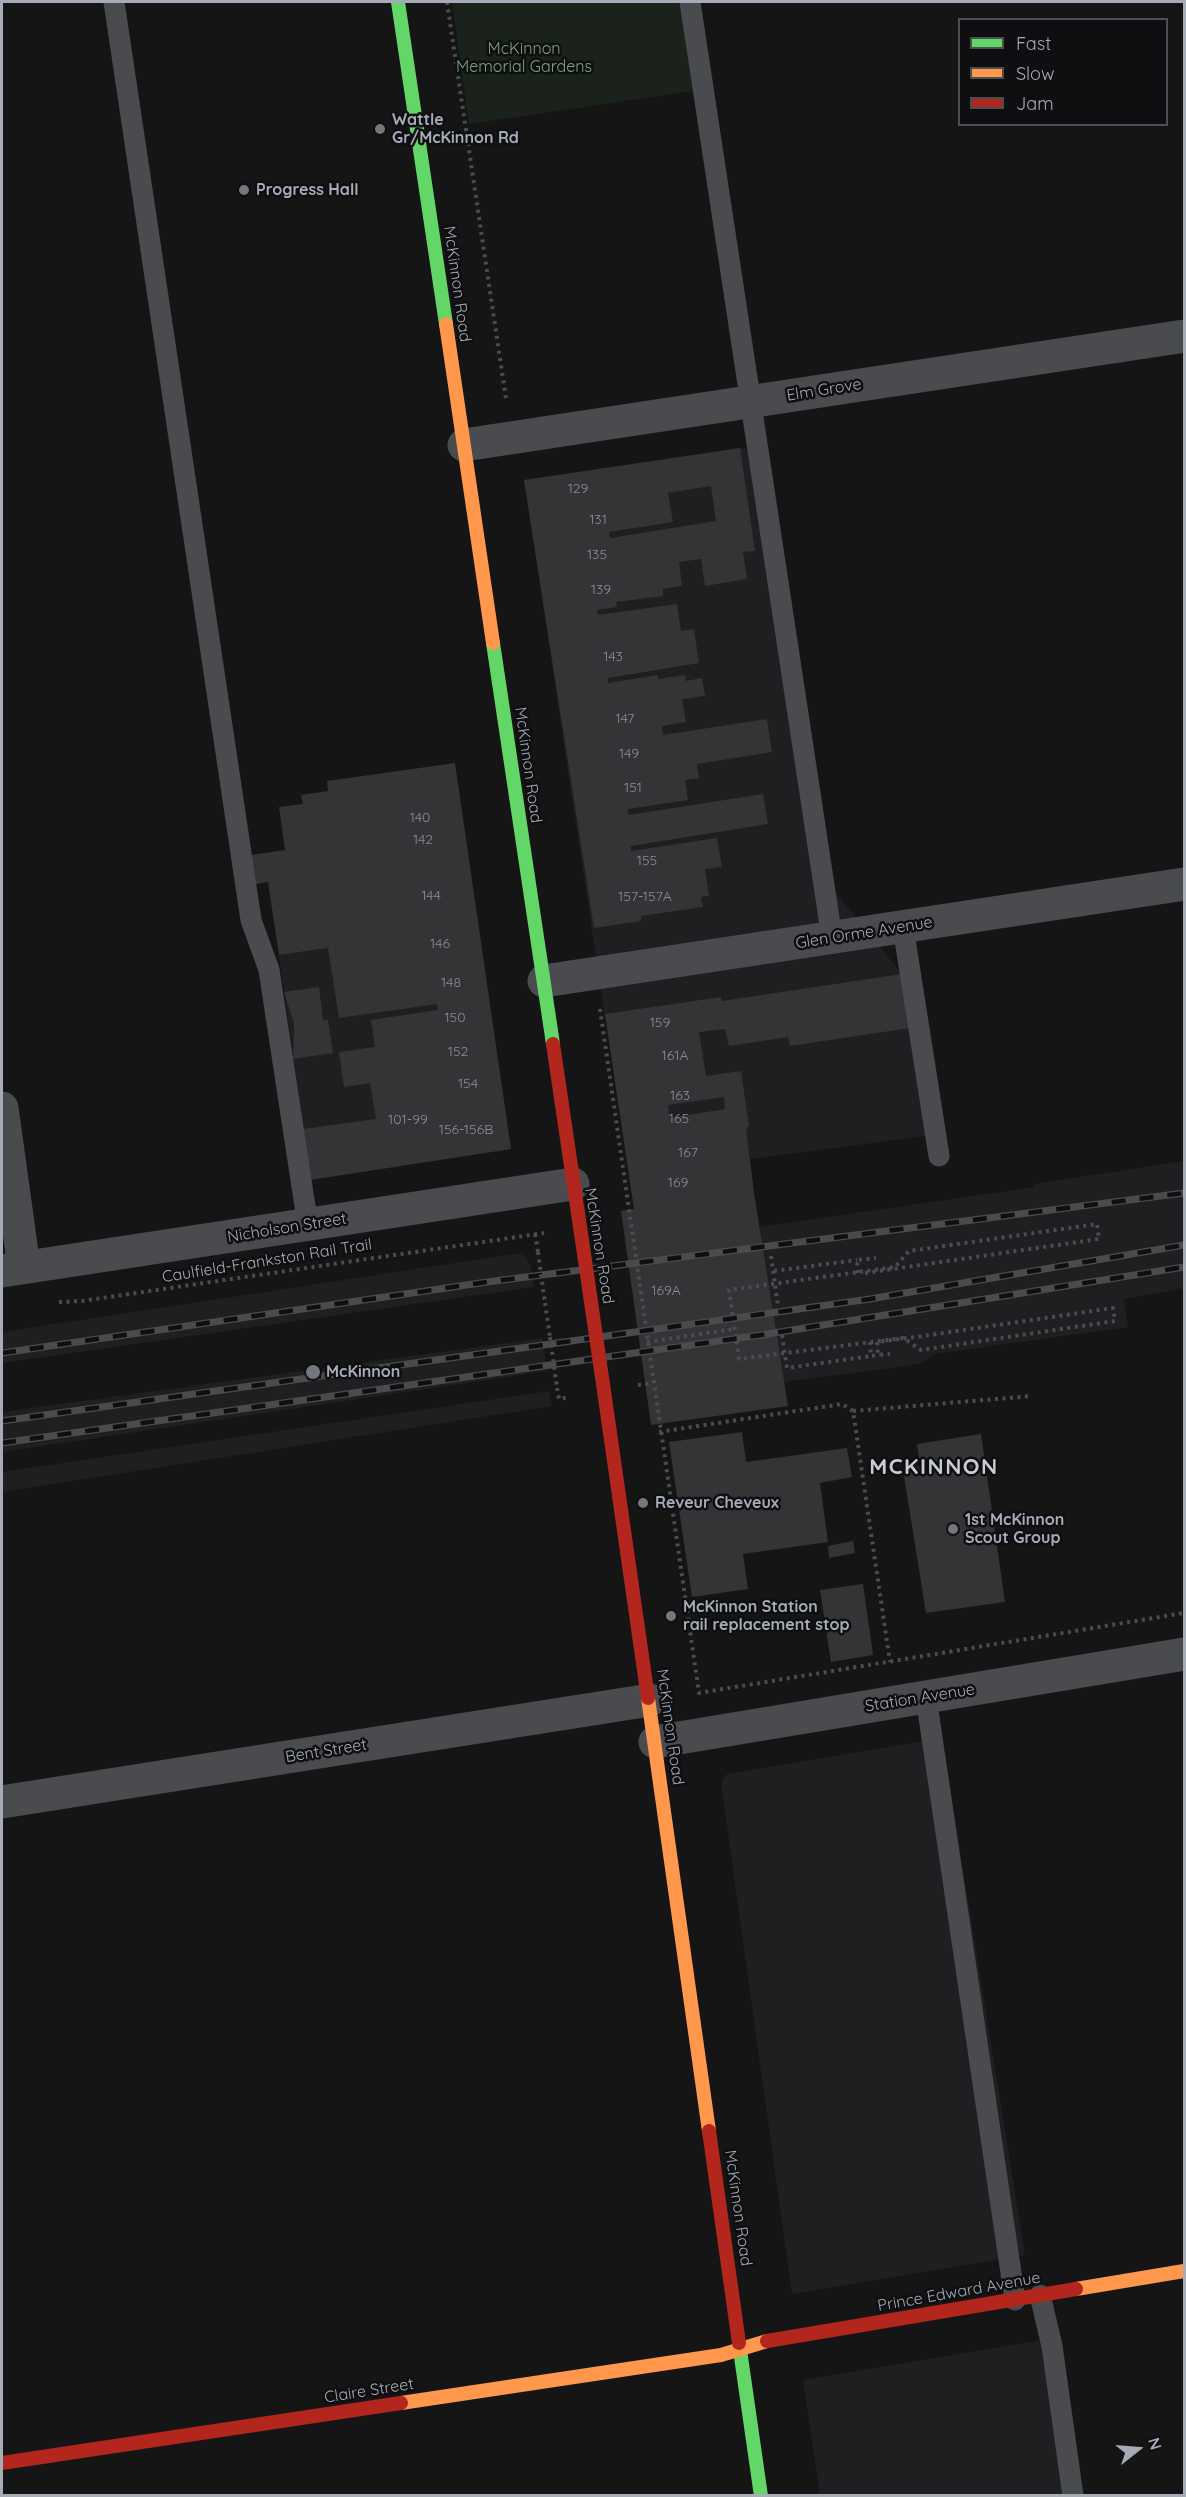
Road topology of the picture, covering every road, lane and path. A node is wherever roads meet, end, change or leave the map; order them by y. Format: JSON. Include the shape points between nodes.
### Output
{"nodes":[{"id":1,"x":114,"y":2,"type":"edge"},
{"id":2,"x":398,"y":2,"type":"edge"},
{"id":3,"x":690,"y":2,"type":"edge"},
{"id":4,"x":1185,"y":336,"type":"edge"},
{"id":5,"x":750,"y":401,"type":"junction"},
{"id":6,"x":464,"y":446,"type":"junction"},
{"id":7,"x":1185,"y":884,"type":"edge"},
{"id":8,"x":903,"y":927,"type":"junction"},
{"id":9,"x":832,"y":938,"type":"junction"},
{"id":10,"x":544,"y":981,"type":"junction"},
{"id":11,"x":609,"y":1008,"type":"dead end"},
{"id":12,"x":2,"y":1108,"type":"edge"},
{"id":13,"x":939,"y":1156,"type":"dead end"},
{"id":14,"x":573,"y":1184,"type":"junction"},
{"id":15,"x":308,"y":1226,"type":"junction"},
{"id":16,"x":771,"y":1256,"type":"dead end"},
{"id":17,"x":864,"y":1259,"type":"dead end"},
{"id":18,"x":857,"y":1260,"type":"junction"},
{"id":19,"x":13,"y":1269,"type":"edge"},
{"id":20,"x":774,"y":1271,"type":"junction"},
{"id":21,"x":858,"y":1273,"type":"junction"},
{"id":22,"x":865,"y":1273,"type":"dead end"},
{"id":23,"x":51,"y":1302,"type":"dead end"},
{"id":24,"x":778,"y":1306,"type":"dead end"},
{"id":25,"x":735,"y":1329,"type":"junction"},
{"id":26,"x":782,"y":1335,"type":"dead end"},
{"id":27,"x":647,"y":1342,"type":"junction"},
{"id":28,"x":870,"y":1342,"type":"junction"},
{"id":29,"x":871,"y":1356,"type":"junction"},
{"id":30,"x":1032,"y":1396,"type":"dead end"},
{"id":31,"x":559,"y":1399,"type":"dead end"},
{"id":32,"x":853,"y":1411,"type":"junction"},
{"id":33,"x":659,"y":1432,"type":"junction"},
{"id":34,"x":1185,"y":1613,"type":"edge"},
{"id":35,"x":1185,"y":1654,"type":"edge"},
{"id":36,"x":890,"y":1661,"type":"junction"},
{"id":37,"x":911,"y":1699,"type":"junction"},
{"id":38,"x":650,"y":1700,"type":"junction"},
{"id":39,"x":655,"y":1742,"type":"junction"},
{"id":40,"x":2,"y":1802,"type":"edge"},
{"id":41,"x":1185,"y":2271,"type":"edge"},
{"id":42,"x":1040,"y":2295,"type":"junction"},
{"id":43,"x":1015,"y":2300,"type":"junction"},
{"id":44,"x":741,"y":2349,"type":"junction"},
{"id":45,"x":2,"y":2463,"type":"edge"},
{"id":46,"x":761,"y":2496,"type":"edge"},
{"id":47,"x":1073,"y":2496,"type":"edge"}],
"edges":[{"from":1,"to":15,"type":"lane","via":[[251,920],[269,970]]},
{"from":2,"to":6,"type":"street","name":"McKinnon Road"},
{"from":3,"to":5,"type":"lane"},
{"from":4,"to":5,"type":"street","name":"Elm Grove"},
{"from":5,"to":6,"type":"street","name":"Elm Grove"},
{"from":5,"to":9,"type":"lane"},
{"from":6,"to":10,"type":"street","name":"McKinnon Road"},
{"from":7,"to":8,"type":"street","name":"Glen Orme Avenue"},
{"from":8,"to":9,"type":"street","name":"Glen Orme Avenue"},
{"from":8,"to":13,"type":"lane"},
{"from":9,"to":10,"type":"street","name":"Glen Orme Avenue"},
{"from":10,"to":14,"type":"street","name":"McKinnon Road"},
{"from":11,"to":27,"type":"path","via":[[598,1009]]},
{"from":12,"to":19,"type":"street"},
{"from":14,"to":15,"type":"street","name":"Nicholson Street"},
{"from":14,"to":38,"type":"street","name":"McKinnon Road","bridge":true},
{"from":15,"to":19,"type":"street","name":"Nicholson Street"},
{"from":16,"to":20,"type":"path"},
{"from":17,"to":18,"type":"path","via":[[876,1258]]},
{"from":18,"to":20,"type":"path"},
{"from":18,"to":21,"type":"path"},
{"from":20,"to":24,"type":"path"},
{"from":21,"to":22,"type":"path","via":[[895,1268],[909,1251],[1097,1224],[1099,1239]]},
{"from":21,"to":25,"type":"path","via":[[729,1290]]},
{"from":23,"to":31,"type":"path","name":"Caulfield-Frankston Rail Trail","bridge":true,"via":[[82,1301],[535,1234]]},
{"from":25,"to":27,"type":"path"},
{"from":25,"to":28,"type":"path","via":[[739,1359]]},
{"from":26,"to":29,"type":"path","via":[[787,1368]]},
{"from":27,"to":33,"type":"path"},
{"from":28,"to":29,"type":"path"},
{"from":28,"to":29,"type":"path","via":[[903,1338],[912,1344],[921,1350],[1115,1321],[1113,1308],[912,1337],[900,1339],[889,1341],[877,1342],[878,1355],[890,1354]]},
{"from":30,"to":32,"type":"path"},
{"from":32,"to":33,"type":"path","via":[[842,1404]]},
{"from":32,"to":36,"type":"path"},
{"from":33,"to":36,"type":"path","via":[[699,1693]]},
{"from":34,"to":36,"type":"path"},
{"from":35,"to":37,"type":"street","name":"Station Avenue"},
{"from":36,"to":37,"type":"path"},
{"from":37,"to":39,"type":"street","name":"Station Avenue"},
{"from":37,"to":43,"type":"lane"},
{"from":38,"to":39,"type":"street","name":"McKinnon Road"},
{"from":38,"to":40,"type":"street","name":"Bent Street"},
{"from":39,"to":44,"type":"street","name":"McKinnon Road"},
{"from":41,"to":42,"type":"street","name":"Prince Edward Avenue"},
{"from":42,"to":43,"type":"street","name":"Prince Edward Avenue"},
{"from":42,"to":47,"type":"lane","via":[[1052,2346]]},
{"from":43,"to":44,"type":"street","name":"Prince Edward Avenue","via":[[761,2342]]},
{"from":44,"to":45,"type":"street","name":"Claire Street"},
{"from":44,"to":46,"type":"street","name":"McKinnon Road"}]}
